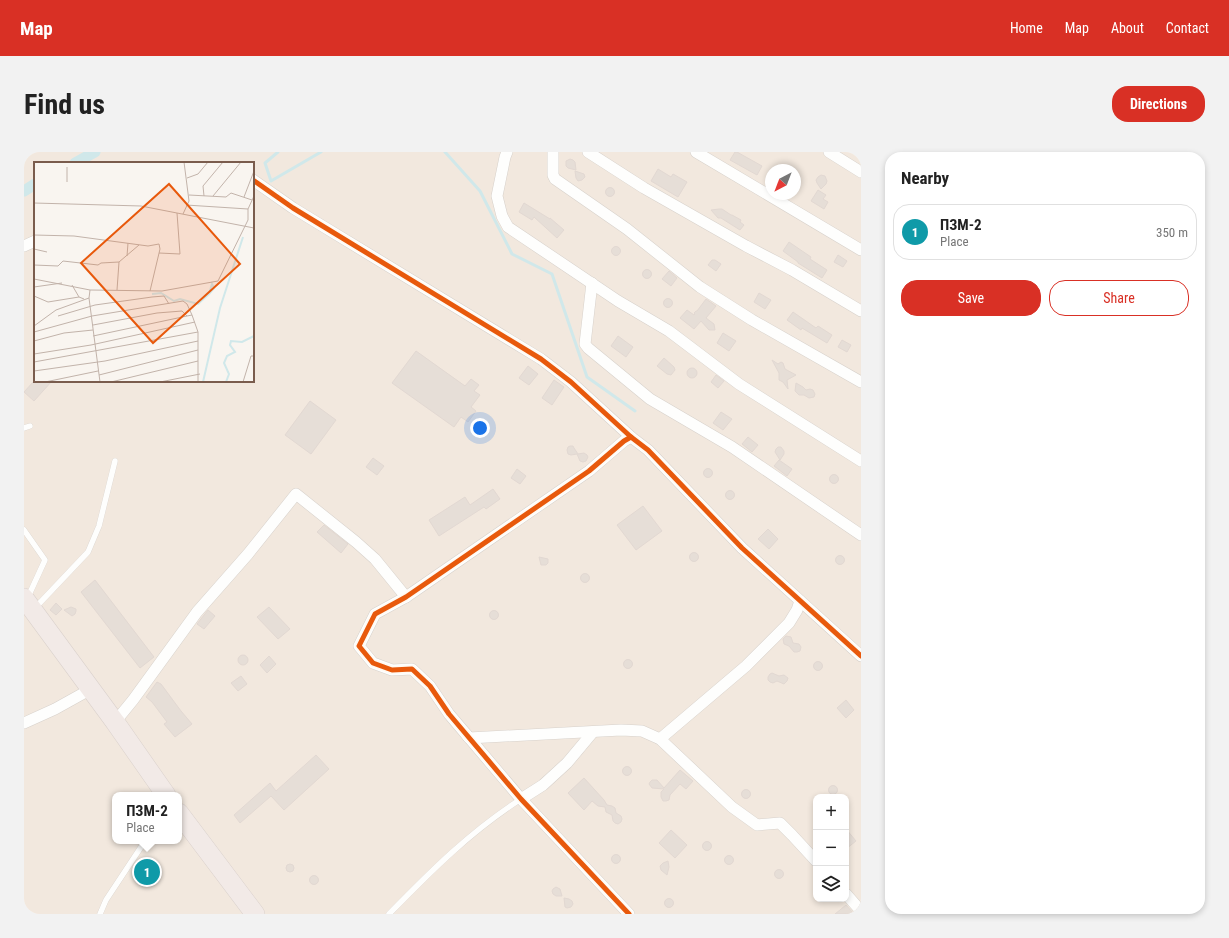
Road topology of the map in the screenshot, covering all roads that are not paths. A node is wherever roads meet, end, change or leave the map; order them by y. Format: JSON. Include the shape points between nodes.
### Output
{"nodes":[{"id":1,"x":507,"y":152,"type":"edge"},
{"id":2,"x":553,"y":152,"type":"edge"},
{"id":3,"x":588,"y":152,"type":"edge"},
{"id":4,"x":696,"y":152,"type":"edge"},
{"id":5,"x":829,"y":152,"type":"edge"},
{"id":6,"x":861,"y":172,"type":"edge"},
{"id":7,"x":254,"y":181,"type":"edge"},
{"id":8,"x":34,"y":241,"type":"edge"},
{"id":9,"x":24,"y":246,"type":"edge"},
{"id":10,"x":861,"y":250,"type":"edge"},
{"id":11,"x":592,"y":283,"type":"junction"},
{"id":12,"x":861,"y":311,"type":"edge"},
{"id":13,"x":861,"y":382,"type":"edge"},
{"id":14,"x":631,"y":437,"type":"junction"},
{"id":15,"x":115,"y":461,"type":"dead end"},
{"id":16,"x":861,"y":461,"type":"edge"},
{"id":17,"x":24,"y":530,"type":"edge"},
{"id":18,"x":861,"y":535,"type":"edge"},
{"id":19,"x":406,"y":597,"type":"junction"},
{"id":20,"x":800,"y":601,"type":"junction"},
{"id":21,"x":28,"y":603,"type":"edge"},
{"id":22,"x":861,"y":656,"type":"edge"},
{"id":23,"x":91,"y":689,"type":"junction"},
{"id":24,"x":449,"y":714,"type":"junction"},
{"id":25,"x":26,"y":720,"type":"edge"},
{"id":26,"x":115,"y":722,"type":"junction"},
{"id":27,"x":593,"y":732,"type":"junction"},
{"id":28,"x":660,"y":739,"type":"junction"},
{"id":29,"x":164,"y":792,"type":"edge"},
{"id":30,"x":521,"y":799,"type":"junction"},
{"id":31,"x":182,"y":817,"type":"edge"},
{"id":32,"x":143,"y":844,"type":"edge"},
{"id":33,"x":813,"y":858,"type":"edge"},
{"id":34,"x":849,"y":897,"type":"edge"},
{"id":35,"x":861,"y":911,"type":"edge"},
{"id":36,"x":100,"y":914,"type":"edge"},
{"id":37,"x":255,"y":914,"type":"edge"},
{"id":38,"x":389,"y":914,"type":"edge"},
{"id":39,"x":628,"y":914,"type":"edge"}],
"edges":[{"from":1,"to":11,"type":"street","via":[[497,196],[508,227]]},
{"from":2,"to":13,"type":"street","via":[[555,179],[627,229],[700,287]]},
{"from":3,"to":12,"type":"street","via":[[644,188]]},
{"from":4,"to":10,"type":"street"},
{"from":5,"to":6,"type":"street"},
{"from":7,"to":14,"type":"street","via":[[293,208],[541,358]]},
{"from":8,"to":9,"type":"street"},
{"from":11,"to":16,"type":"street","via":[[669,331],[739,384]]},
{"from":11,"to":18,"type":"street","via":[[585,344],[588,348],[650,399],[732,447]]},
{"from":14,"to":19,"type":"street","via":[[589,471]]},
{"from":14,"to":20,"type":"street","via":[[648,450],[742,548]]},
{"from":15,"to":21,"type":"lane","via":[[99,526],[88,552]]},
{"from":17,"to":21,"type":"lane","via":[[45,560]]},
{"from":19,"to":24,"type":"street","via":[[375,614],[359,646],[373,663],[392,670],[412,669],[430,686]]},
{"from":19,"to":26,"type":"street","via":[[375,558],[296,494],[197,612],[134,700]]},
{"from":20,"to":22,"type":"street"},
{"from":20,"to":28,"type":"street","via":[[789,623],[751,660]]},
{"from":21,"to":23,"type":"highway"},
{"from":23,"to":25,"type":"street","via":[[55,710]]},
{"from":23,"to":26,"type":"highway"},
{"from":24,"to":27,"type":"street","via":[[469,738]]},
{"from":24,"to":30,"type":"street"},
{"from":26,"to":29,"type":"highway"},
{"from":27,"to":28,"type":"street","via":[[642,731]]},
{"from":27,"to":30,"type":"street","via":[[567,763],[543,785]]},
{"from":28,"to":33,"type":"street","via":[[732,807],[757,825],[780,823]]},
{"from":30,"to":38,"type":"lane","via":[[498,814],[458,847]]},
{"from":30,"to":39,"type":"street"},
{"from":31,"to":37,"type":"highway"},
{"from":32,"to":36,"type":"lane","via":[[106,900]]},
{"from":34,"to":35,"type":"street"}]}
